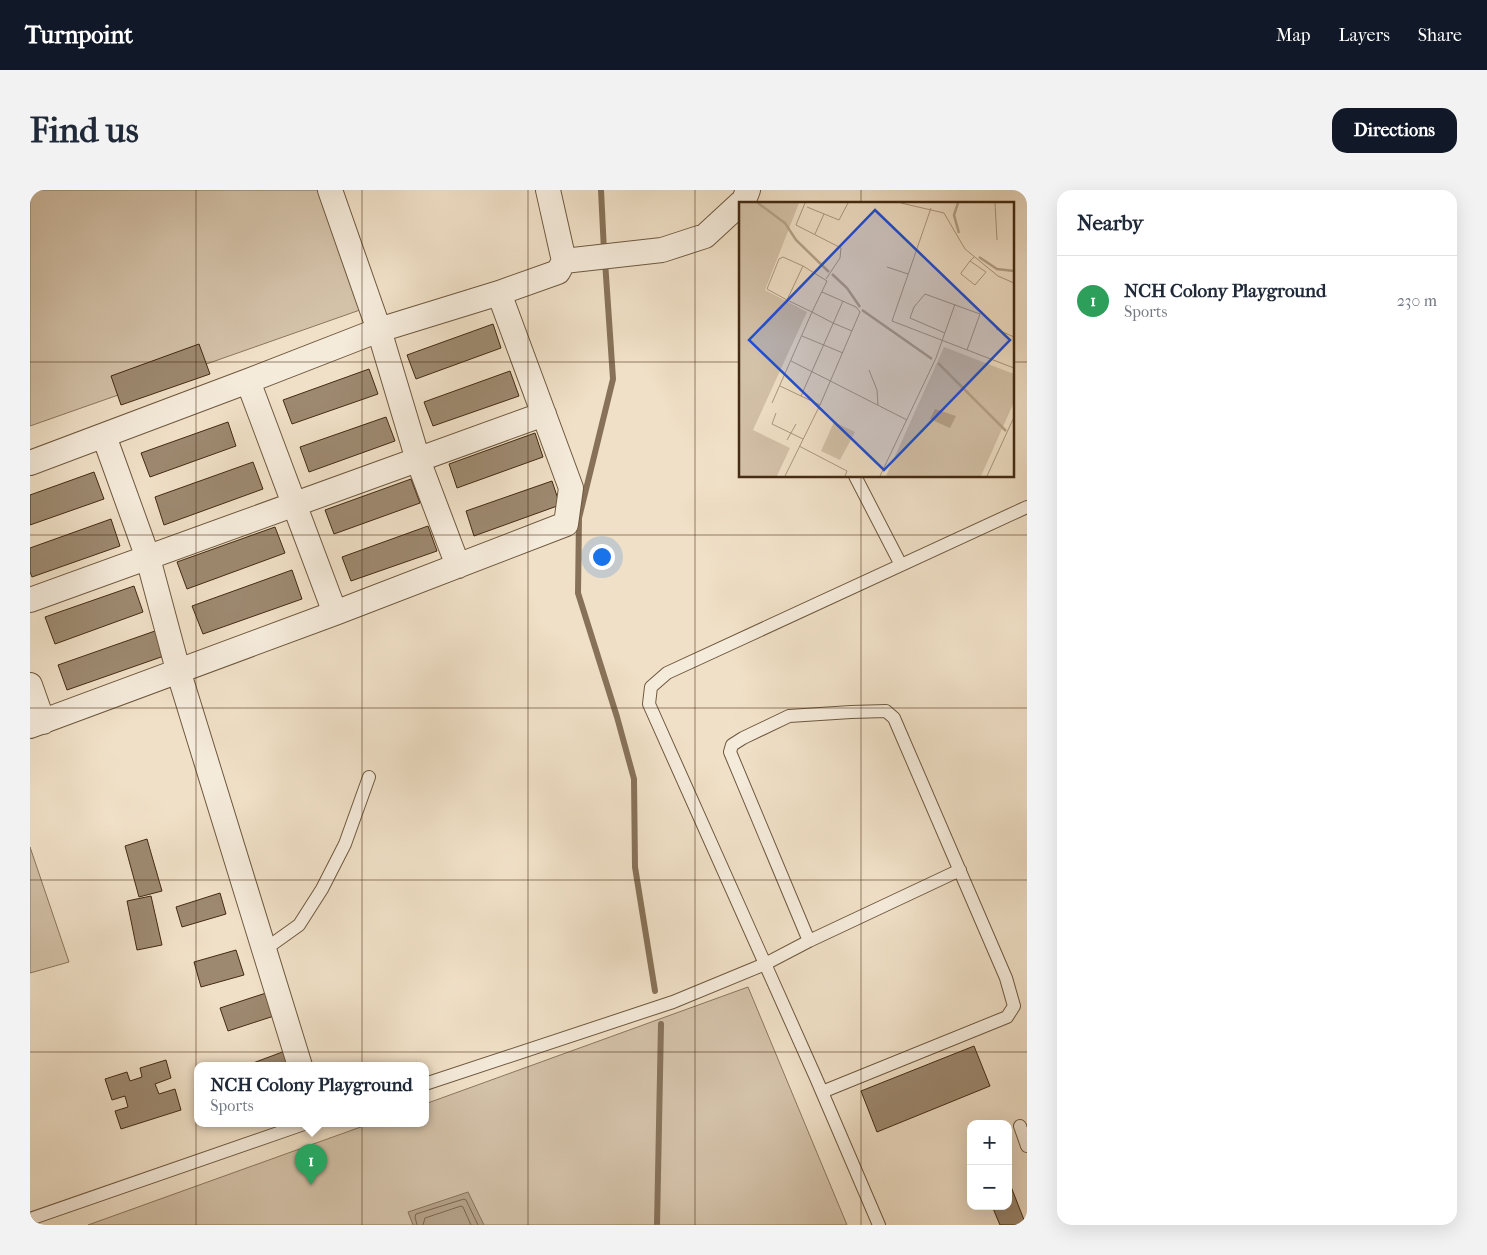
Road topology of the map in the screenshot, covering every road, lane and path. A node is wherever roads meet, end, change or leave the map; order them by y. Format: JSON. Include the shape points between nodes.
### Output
{"nodes":[{"id":1,"x":330,"y":190,"type":"edge"},
{"id":2,"x":548,"y":190,"type":"edge"},
{"id":3,"x":748,"y":190,"type":"edge"},
{"id":4,"x":742,"y":202,"type":"edge"},
{"id":5,"x":739,"y":205,"type":"edge"},
{"id":6,"x":572,"y":261,"type":"junction"},
{"id":7,"x":499,"y":293,"type":"junction"},
{"id":8,"x":379,"y":330,"type":"junction"},
{"id":9,"x":248,"y":381,"type":"junction"},
{"id":10,"x":544,"y":414,"type":"junction"},
{"id":11,"x":104,"y":436,"type":"junction"},
{"id":12,"x":418,"y":460,"type":"junction"},
{"id":13,"x":30,"y":463,"type":"edge"},
{"id":14,"x":856,"y":478,"type":"edge"},
{"id":15,"x":295,"y":504,"type":"junction"},
{"id":16,"x":1027,"y":507,"type":"edge"},
{"id":17,"x":148,"y":558,"type":"junction"},
{"id":18,"x":901,"y":565,"type":"junction"},
{"id":19,"x":458,"y":566,"type":"junction"},
{"id":20,"x":30,"y":600,"type":"edge"},
{"id":21,"x":335,"y":613,"type":"junction"},
{"id":22,"x":178,"y":670,"type":"junction"},
{"id":23,"x":30,"y":685,"type":"edge"},
{"id":24,"x":36,"y":724,"type":"edge"},
{"id":25,"x":369,"y":777,"type":"dead end"},
{"id":26,"x":960,"y":870,"type":"junction"},
{"id":27,"x":809,"y":941,"type":"junction"},
{"id":28,"x":264,"y":950,"type":"junction"},
{"id":29,"x":764,"y":964,"type":"junction"},
{"id":30,"x":299,"y":1062,"type":"edge"},
{"id":31,"x":429,"y":1083,"type":"edge"},
{"id":32,"x":822,"y":1092,"type":"junction"},
{"id":33,"x":1020,"y":1126,"type":"dead end"},
{"id":34,"x":295,"y":1127,"type":"edge"},
{"id":35,"x":1027,"y":1146,"type":"edge"},
{"id":36,"x":30,"y":1218,"type":"edge"},
{"id":37,"x":878,"y":1225,"type":"edge"}],
"edges":[{"from":1,"to":8,"type":"street"},
{"from":2,"to":6,"type":"street"},
{"from":3,"to":4,"type":"street"},
{"from":5,"to":6,"type":"street","via":[[705,236],[642,254]]},
{"from":6,"to":7,"type":"street","via":[[558,272]]},
{"from":7,"to":8,"type":"street"},
{"from":7,"to":10,"type":"street"},
{"from":8,"to":9,"type":"street"},
{"from":8,"to":12,"type":"street"},
{"from":9,"to":11,"type":"street"},
{"from":9,"to":15,"type":"street"},
{"from":10,"to":12,"type":"street"},
{"from":10,"to":19,"type":"street","via":[[571,488],[566,524]]},
{"from":11,"to":13,"type":"street"},
{"from":11,"to":17,"type":"street"},
{"from":12,"to":15,"type":"street"},
{"from":12,"to":19,"type":"street"},
{"from":14,"to":18,"type":"lane"},
{"from":15,"to":17,"type":"street"},
{"from":15,"to":21,"type":"street"},
{"from":16,"to":18,"type":"lane"},
{"from":17,"to":20,"type":"street"},
{"from":17,"to":22,"type":"street"},
{"from":18,"to":29,"type":"lane","via":[[666,673],[651,686],[648,704]]},
{"from":19,"to":21,"type":"street"},
{"from":21,"to":22,"type":"street"},
{"from":22,"to":24,"type":"street"},
{"from":22,"to":28,"type":"street"},
{"from":23,"to":24,"type":"street"},
{"from":25,"to":28,"type":"lane","via":[[345,844],[322,889],[299,925]]},
{"from":26,"to":27,"type":"lane"},
{"from":26,"to":27,"type":"lane","via":[[894,718],[886,712],[789,716],[732,745],[730,752]]},
{"from":26,"to":32,"type":"lane","via":[[1006,978],[1014,1006],[1011,1012],[1007,1017]]},
{"from":27,"to":29,"type":"lane"},
{"from":28,"to":30,"type":"street"},
{"from":29,"to":31,"type":"lane","via":[[674,1002]]},
{"from":29,"to":32,"type":"lane"},
{"from":32,"to":37,"type":"lane"},
{"from":33,"to":35,"type":"lane"},
{"from":34,"to":36,"type":"lane"}]}
